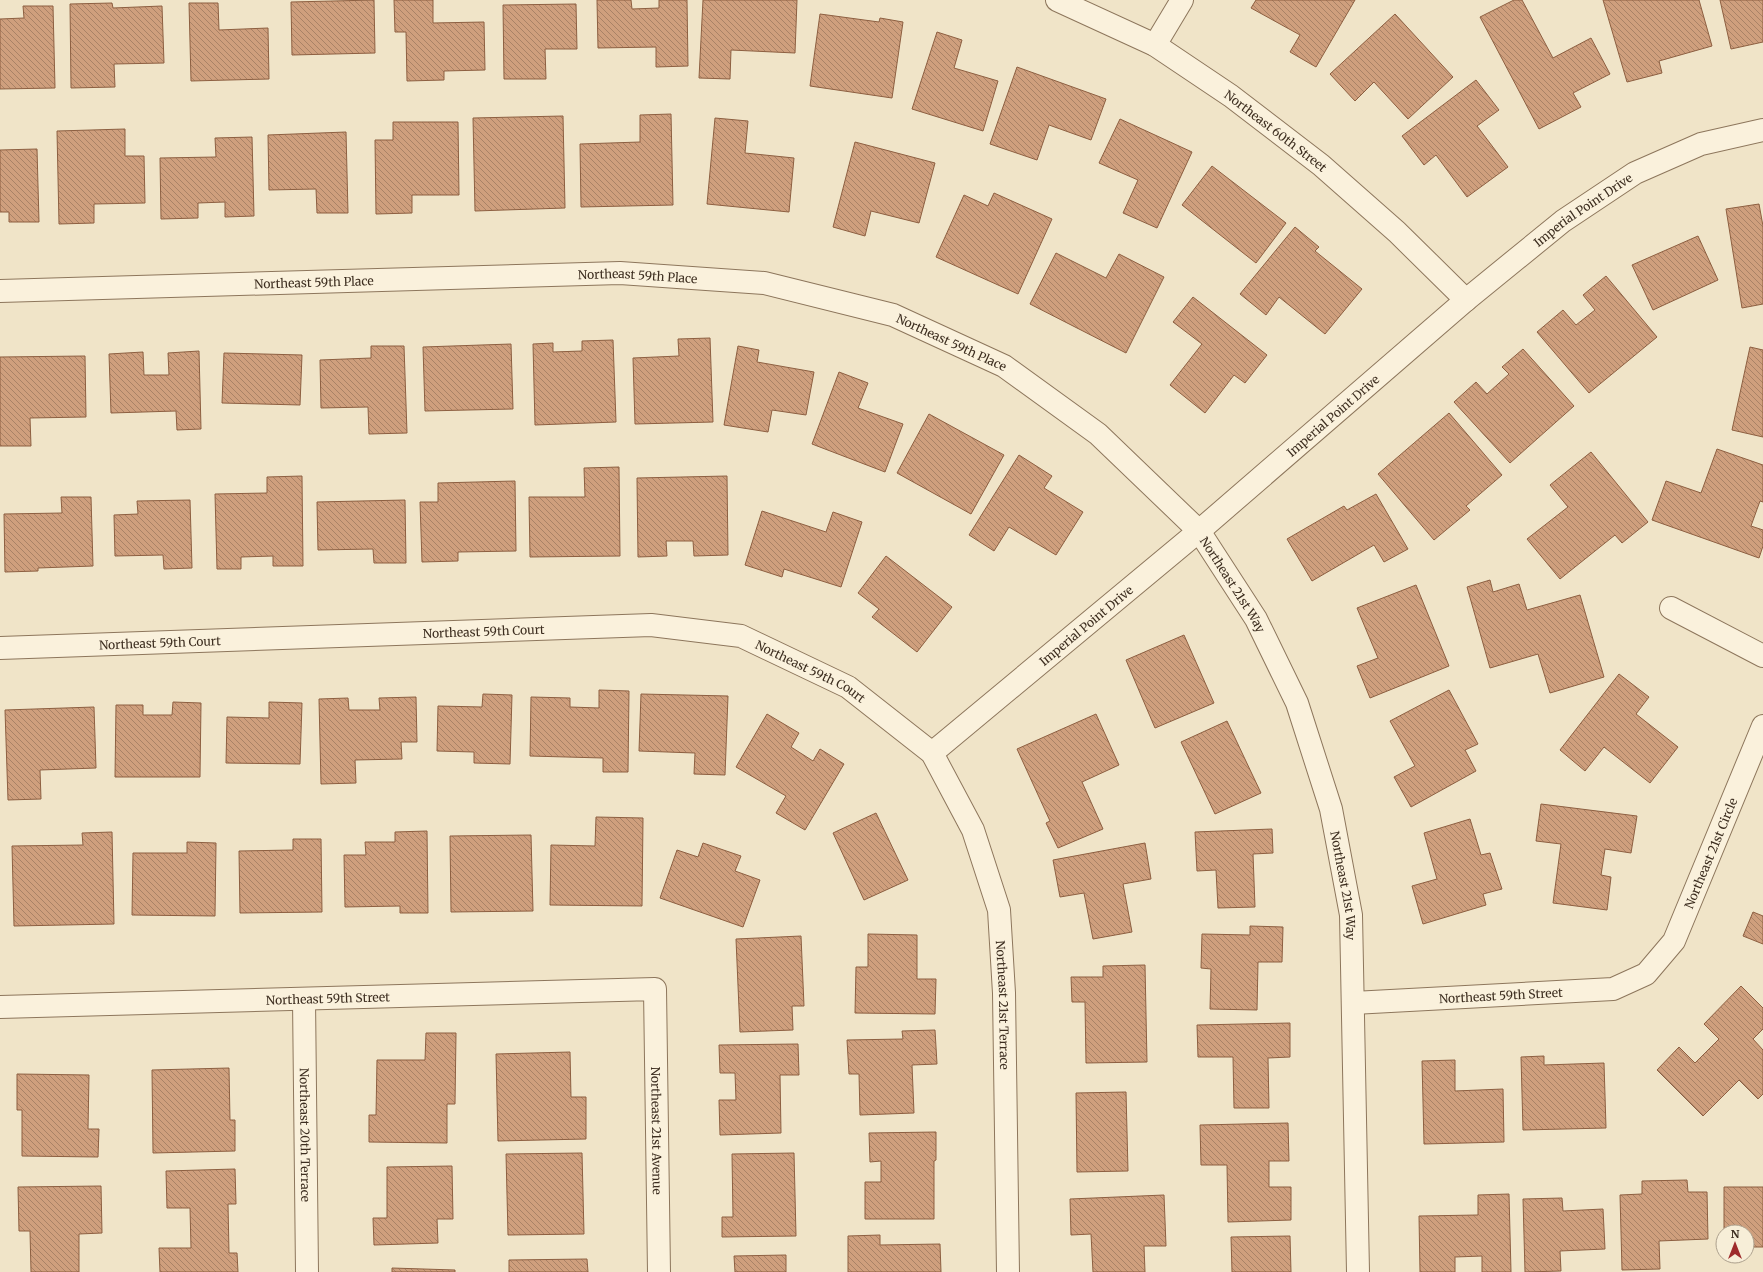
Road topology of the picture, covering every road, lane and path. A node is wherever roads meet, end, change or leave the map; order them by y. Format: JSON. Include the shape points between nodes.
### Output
{"nodes":[{"id":1,"x":1057,"y":0,"type":"edge"},
{"id":2,"x":1182,"y":0,"type":"edge"},
{"id":3,"x":1155,"y":45,"type":"junction"},
{"id":4,"x":1763,"y":130,"type":"edge"},
{"id":5,"x":0,"y":291,"type":"edge"},
{"id":6,"x":1466,"y":300,"type":"junction"},
{"id":7,"x":1199,"y":531,"type":"junction"},
{"id":8,"x":1671,"y":608,"type":"dead end"},
{"id":9,"x":0,"y":648,"type":"edge"},
{"id":10,"x":1763,"y":656,"type":"edge"},
{"id":11,"x":1763,"y":726,"type":"edge"},
{"id":12,"x":932,"y":753,"type":"junction"},
{"id":13,"x":1646,"y":974,"type":"joint"},
{"id":14,"x":655,"y":989,"type":"joint"},
{"id":15,"x":304,"y":999,"type":"junction"},
{"id":16,"x":1353,"y":1003,"type":"junction"},
{"id":17,"x":0,"y":1007,"type":"edge"},
{"id":18,"x":307,"y":1272,"type":"edge"},
{"id":19,"x":659,"y":1272,"type":"edge"},
{"id":20,"x":1008,"y":1272,"type":"edge"},
{"id":21,"x":1358,"y":1272,"type":"edge"}],
"edges":[{"from":1,"to":3,"type":"street","name":"Northeast 60th Street"},
{"from":2,"to":3,"type":"street"},
{"from":3,"to":6,"type":"street","name":"Northeast 60th Street","via":[[1231,96],[1321,165],[1397,232]]},
{"from":4,"to":6,"type":"street","name":"Imperial Point Drive","via":[[1701,144],[1635,173],[1563,221]]},
{"from":5,"to":7,"type":"street","name":"Northeast 59th Place","via":[[620,273],[764,283],[893,315],[1004,366],[1098,434]]},
{"from":6,"to":7,"type":"street","name":"Imperial Point Drive"},
{"from":7,"to":12,"type":"street","name":"Imperial Point Drive"},
{"from":7,"to":16,"type":"street","name":"Northeast 21st Way","via":[[1256,619],[1297,703],[1331,809],[1351,915]]},
{"from":8,"to":10,"type":"street"},
{"from":9,"to":12,"type":"street","name":"Northeast 59th Court","via":[[650,625],[741,636],[848,686]]},
{"from":11,"to":13,"type":"street","name":"Northeast 21st Circle","via":[[1674,941]]},
{"from":12,"to":20,"type":"street","name":"Northeast 21st Terrace","via":[[973,830],[999,910],[1004,994]]},
{"from":13,"to":16,"type":"street","name":"Northeast 59th Street","via":[[1613,989]]},
{"from":14,"to":15,"type":"street","name":"Northeast 59th Street"},
{"from":14,"to":19,"type":"street","name":"Northeast 21st Avenue"},
{"from":15,"to":17,"type":"street","name":"Northeast 59th Street"},
{"from":15,"to":18,"type":"street","name":"Northeast 20th Terrace"},
{"from":16,"to":21,"type":"street","name":"Northeast 21st Way"}]}
